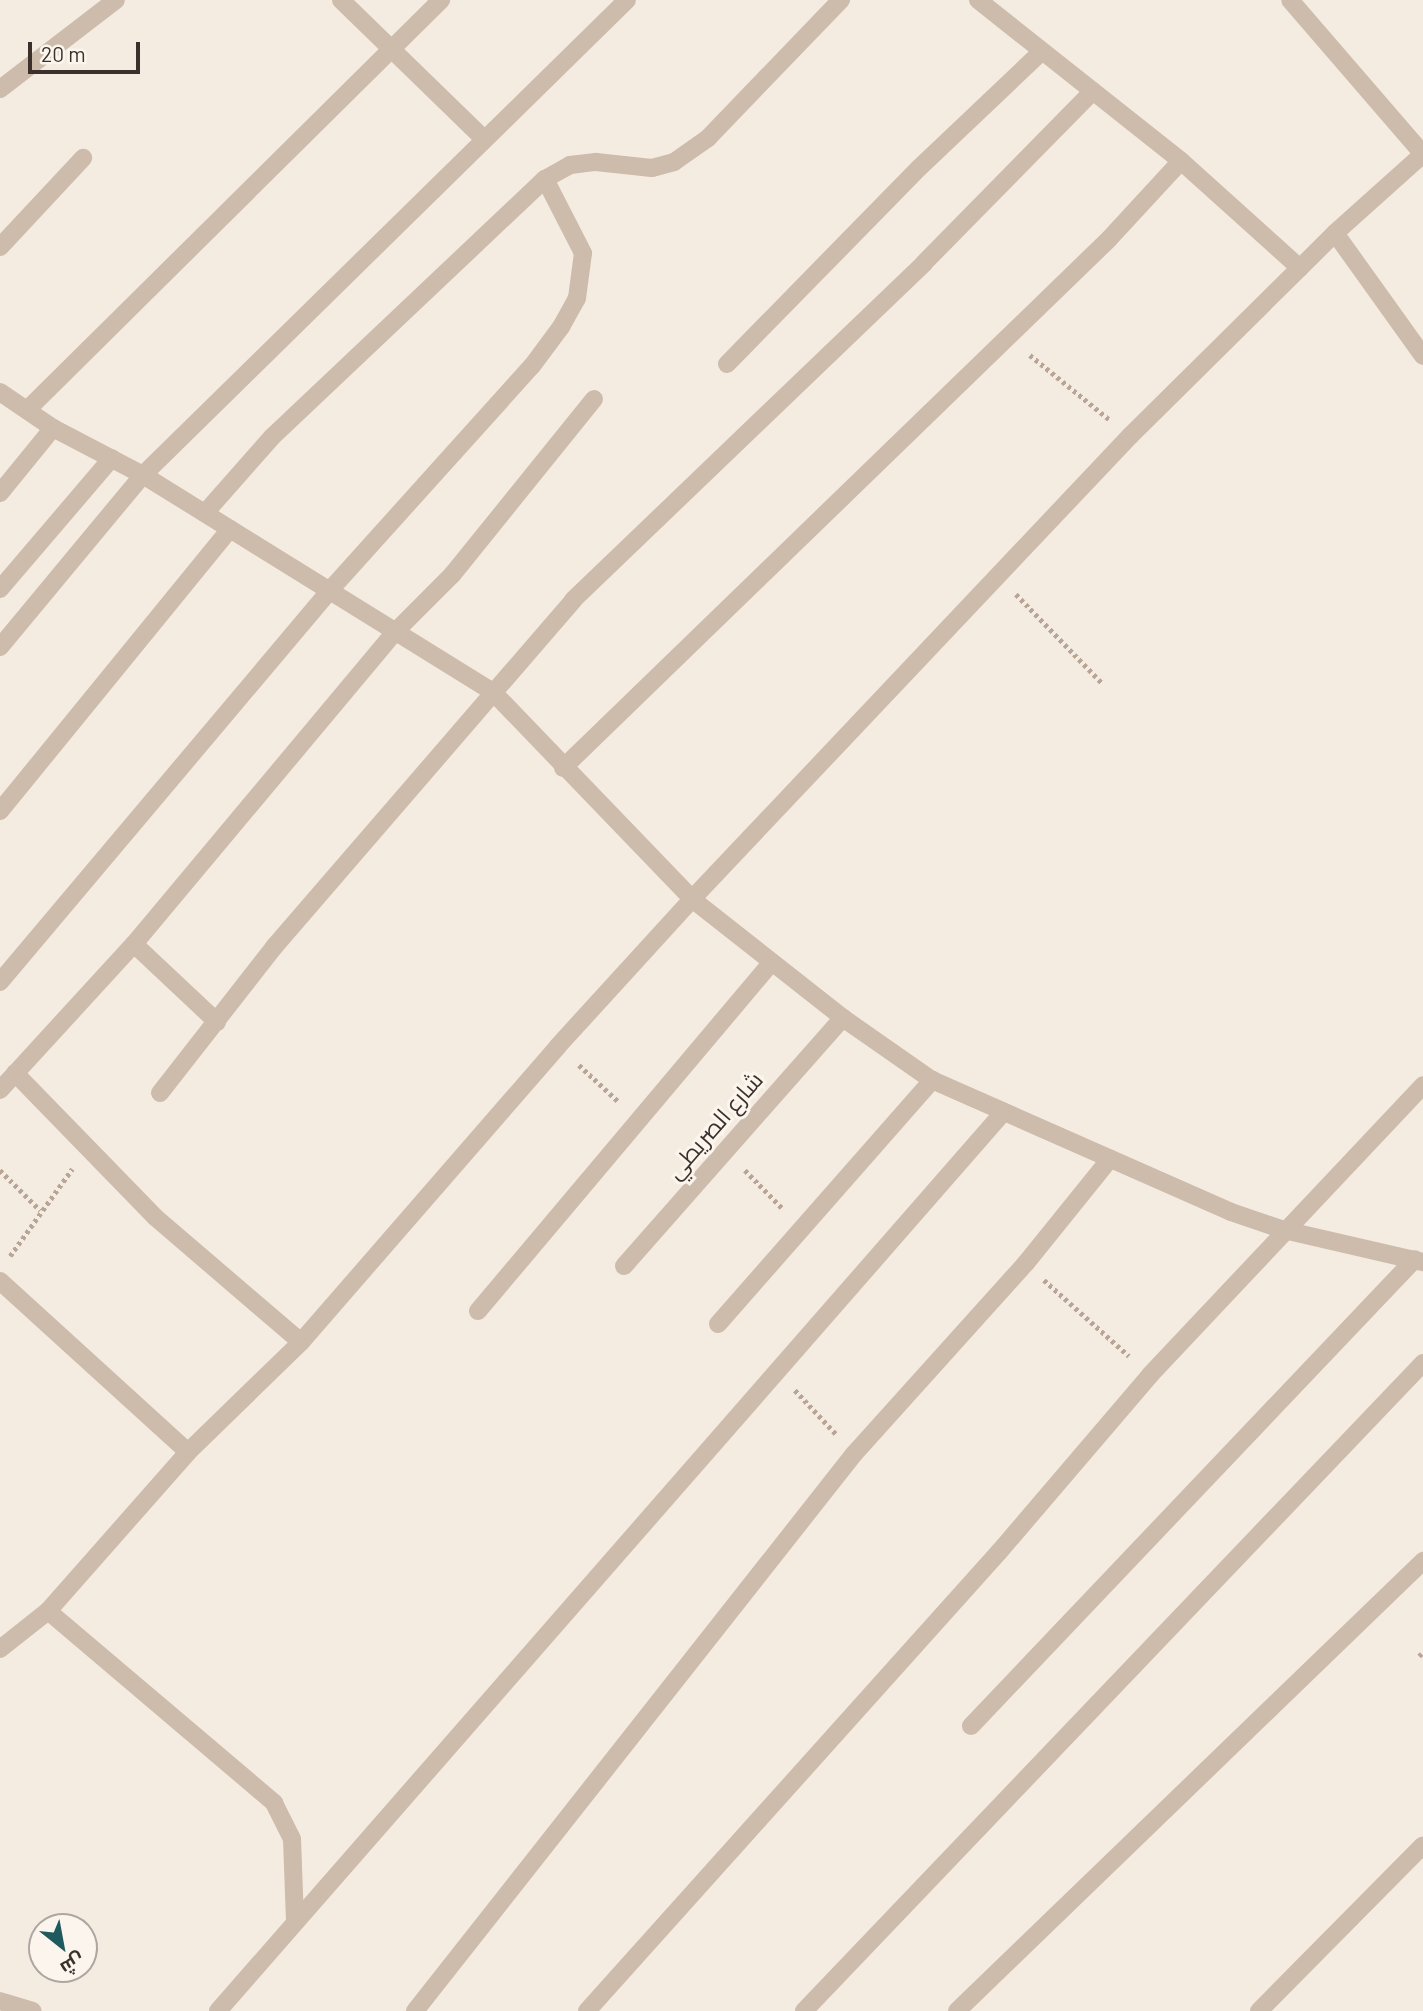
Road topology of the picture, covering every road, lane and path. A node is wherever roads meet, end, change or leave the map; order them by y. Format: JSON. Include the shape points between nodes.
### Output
{"nodes":[{"id":1,"x":116,"y":0,"type":"edge"},
{"id":2,"x":341,"y":0,"type":"edge"},
{"id":3,"x":441,"y":0,"type":"edge"},
{"id":4,"x":626,"y":0,"type":"edge"},
{"id":5,"x":841,"y":0,"type":"edge"},
{"id":6,"x":978,"y":0,"type":"edge"},
{"id":7,"x":1290,"y":0,"type":"edge"},
{"id":8,"x":389,"y":50,"type":"junction"},
{"id":9,"x":1040,"y":53,"type":"junction"},
{"id":10,"x":0,"y":89,"type":"edge"},
{"id":11,"x":1093,"y":91,"type":"junction"},
{"id":12,"x":483,"y":138,"type":"junction"},
{"id":13,"x":83,"y":158,"type":"dead end"},
{"id":14,"x":1181,"y":161,"type":"junction"},
{"id":15,"x":545,"y":179,"type":"junction"},
{"id":16,"x":1335,"y":233,"type":"junction"},
{"id":17,"x":0,"y":247,"type":"edge"},
{"id":18,"x":1300,"y":268,"type":"junction"},
{"id":19,"x":1005,"y":335,"type":"junction"},
{"id":20,"x":1423,"y":356,"type":"edge"},
{"id":21,"x":727,"y":364,"type":"dead end"},
{"id":22,"x":0,"y":393,"type":"edge"},
{"id":23,"x":594,"y":399,"type":"dead end"},
{"id":24,"x":27,"y":410,"type":"junction"},
{"id":25,"x":53,"y":428,"type":"junction"},
{"id":26,"x":1130,"y":436,"type":"junction"},
{"id":27,"x":112,"y":458,"type":"junction"},
{"id":28,"x":144,"y":475,"type":"junction"},
{"id":29,"x":0,"y":493,"type":"edge"},
{"id":30,"x":205,"y":513,"type":"junction"},
{"id":31,"x":230,"y":529,"type":"junction"},
{"id":32,"x":998,"y":576,"type":"junction"},
{"id":33,"x":0,"y":589,"type":"edge"},
{"id":34,"x":331,"y":589,"type":"junction"},
{"id":35,"x":395,"y":632,"type":"junction"},
{"id":36,"x":0,"y":647,"type":"edge"},
{"id":37,"x":1103,"y":684,"type":"dead end"},
{"id":38,"x":493,"y":692,"type":"junction"},
{"id":39,"x":563,"y":768,"type":"junction"},
{"id":40,"x":0,"y":811,"type":"edge"},
{"id":41,"x":692,"y":899,"type":"junction"},
{"id":42,"x":134,"y":944,"type":"junction"},
{"id":43,"x":771,"y":963,"type":"junction"},
{"id":44,"x":0,"y":982,"type":"edge"},
{"id":45,"x":843,"y":1018,"type":"junction"},
{"id":46,"x":217,"y":1022,"type":"junction"},
{"id":47,"x":558,"y":1046,"type":"junction"},
{"id":48,"x":15,"y":1073,"type":"junction"},
{"id":49,"x":932,"y":1080,"type":"junction"},
{"id":50,"x":1423,"y":1085,"type":"edge"},
{"id":51,"x":0,"y":1090,"type":"edge"},
{"id":52,"x":160,"y":1093,"type":"dead end"},
{"id":53,"x":1002,"y":1114,"type":"junction"},
{"id":54,"x":639,"y":1120,"type":"junction"},
{"id":55,"x":725,"y":1149,"type":"junction"},
{"id":56,"x":86,"y":1151,"type":"junction"},
{"id":57,"x":1111,"y":1159,"type":"junction"},
{"id":58,"x":0,"y":1170,"type":"edge"},
{"id":59,"x":40,"y":1210,"type":"junction"},
{"id":60,"x":803,"y":1229,"type":"junction"},
{"id":61,"x":1284,"y":1230,"type":"junction"},
{"id":62,"x":1419,"y":1260,"type":"edge"},
{"id":63,"x":7,"y":1261,"type":"dead end"},
{"id":64,"x":1026,"y":1263,"type":"junction"},
{"id":65,"x":624,"y":1266,"type":"dead end"},
{"id":66,"x":0,"y":1281,"type":"edge"},
{"id":67,"x":478,"y":1311,"type":"dead end"},
{"id":68,"x":718,"y":1324,"type":"dead end"},
{"id":69,"x":301,"y":1342,"type":"junction"},
{"id":70,"x":1423,"y":1363,"type":"edge"},
{"id":71,"x":776,"y":1368,"type":"junction"},
{"id":72,"x":1150,"y":1375,"type":"junction"},
{"id":73,"x":188,"y":1452,"type":"junction"},
{"id":74,"x":854,"y":1454,"type":"junction"},
{"id":75,"x":1423,"y":1561,"type":"edge"},
{"id":76,"x":48,"y":1611,"type":"junction"},
{"id":77,"x":0,"y":1649,"type":"edge"},
{"id":78,"x":971,"y":1726,"type":"dead end"},
{"id":79,"x":1423,"y":1845,"type":"edge"},
{"id":80,"x":295,"y":1922,"type":"junction"},
{"id":81,"x":0,"y":2001,"type":"edge"},
{"id":82,"x":32,"y":2011,"type":"edge"},
{"id":83,"x":218,"y":2011,"type":"edge"},
{"id":84,"x":415,"y":2011,"type":"edge"},
{"id":85,"x":587,"y":2011,"type":"edge"},
{"id":86,"x":804,"y":2011,"type":"edge"},
{"id":87,"x":957,"y":2011,"type":"edge"},
{"id":88,"x":1259,"y":2011,"type":"edge"}],
"edges":[{"from":1,"to":10,"type":"street"},
{"from":2,"to":8,"type":"street"},
{"from":3,"to":8,"type":"street"},
{"from":4,"to":12,"type":"street"},
{"from":5,"to":15,"type":"street","via":[[708,138],[674,162],[652,168],[596,162],[570,165]]},
{"from":6,"to":9,"type":"street"},
{"from":7,"to":16,"type":"street","via":[[1423,154]]},
{"from":8,"to":12,"type":"street"},
{"from":8,"to":24,"type":"street"},
{"from":9,"to":11,"type":"street"},
{"from":9,"to":21,"type":"street","via":[[919,168]]},
{"from":11,"to":14,"type":"street"},
{"from":11,"to":38,"type":"street","via":[[924,263],[628,544]]},
{"from":12,"to":28,"type":"street"},
{"from":13,"to":17,"type":"street"},
{"from":14,"to":18,"type":"street"},
{"from":14,"to":19,"type":"street","via":[[1109,239]]},
{"from":15,"to":30,"type":"street","via":[[272,438]]},
{"from":15,"to":34,"type":"street","via":[[583,253],[577,298],[532,366]]},
{"from":16,"to":18,"type":"street"},
{"from":16,"to":20,"type":"street"},
{"from":18,"to":26,"type":"street"},
{"from":19,"to":26,"type":"path"},
{"from":19,"to":39,"type":"street"},
{"from":22,"to":24,"type":"street"},
{"from":23,"to":35,"type":"street","via":[[452,575]]},
{"from":24,"to":25,"type":"street"},
{"from":25,"to":27,"type":"street"},
{"from":25,"to":29,"type":"street"},
{"from":26,"to":32,"type":"street"},
{"from":27,"to":28,"type":"street"},
{"from":27,"to":33,"type":"street"},
{"from":28,"to":30,"type":"street"},
{"from":28,"to":36,"type":"street"},
{"from":30,"to":31,"type":"street"},
{"from":31,"to":34,"type":"street"},
{"from":31,"to":40,"type":"street"},
{"from":32,"to":37,"type":"path"},
{"from":32,"to":41,"type":"street"},
{"from":34,"to":35,"type":"street"},
{"from":34,"to":44,"type":"street"},
{"from":35,"to":38,"type":"street"},
{"from":35,"to":42,"type":"street"},
{"from":38,"to":39,"type":"street"},
{"from":38,"to":46,"type":"street","via":[[274,947]]},
{"from":39,"to":41,"type":"street"},
{"from":41,"to":43,"type":"street"},
{"from":41,"to":47,"type":"street"},
{"from":42,"to":46,"type":"street"},
{"from":42,"to":48,"type":"street"},
{"from":43,"to":45,"type":"street"},
{"from":43,"to":54,"type":"street"},
{"from":45,"to":49,"type":"street"},
{"from":45,"to":55,"type":"street","name":"شارع الصريطي"},
{"from":46,"to":52,"type":"street"},
{"from":47,"to":54,"type":"path"},
{"from":47,"to":69,"type":"street"},
{"from":48,"to":51,"type":"street"},
{"from":48,"to":56,"type":"street"},
{"from":49,"to":53,"type":"street"},
{"from":49,"to":60,"type":"street"},
{"from":50,"to":61,"type":"street"},
{"from":53,"to":57,"type":"street"},
{"from":53,"to":71,"type":"street"},
{"from":54,"to":67,"type":"street"},
{"from":55,"to":60,"type":"path"},
{"from":55,"to":65,"type":"street","name":"شارع الصريطي"},
{"from":56,"to":59,"type":"path"},
{"from":56,"to":69,"type":"street","via":[[155,1217]]},
{"from":57,"to":61,"type":"street"},
{"from":57,"to":64,"type":"street"},
{"from":58,"to":59,"type":"path"},
{"from":59,"to":63,"type":"path"},
{"from":60,"to":68,"type":"street"},
{"from":61,"to":62,"type":"street"},
{"from":61,"to":72,"type":"street"},
{"from":62,"to":78,"type":"street"},
{"from":64,"to":72,"type":"path"},
{"from":64,"to":74,"type":"street"},
{"from":66,"to":73,"type":"street"},
{"from":69,"to":73,"type":"street"},
{"from":70,"to":86,"type":"street"},
{"from":71,"to":74,"type":"path"},
{"from":71,"to":80,"type":"street"},
{"from":72,"to":85,"type":"street","via":[[999,1552]]},
{"from":73,"to":76,"type":"street"},
{"from":74,"to":84,"type":"street"},
{"from":75,"to":87,"type":"street"},
{"from":76,"to":77,"type":"street"},
{"from":76,"to":80,"type":"street","via":[[275,1803],[292,1839]]},
{"from":79,"to":88,"type":"street"},
{"from":80,"to":83,"type":"street"},
{"from":81,"to":82,"type":"street"}]}
